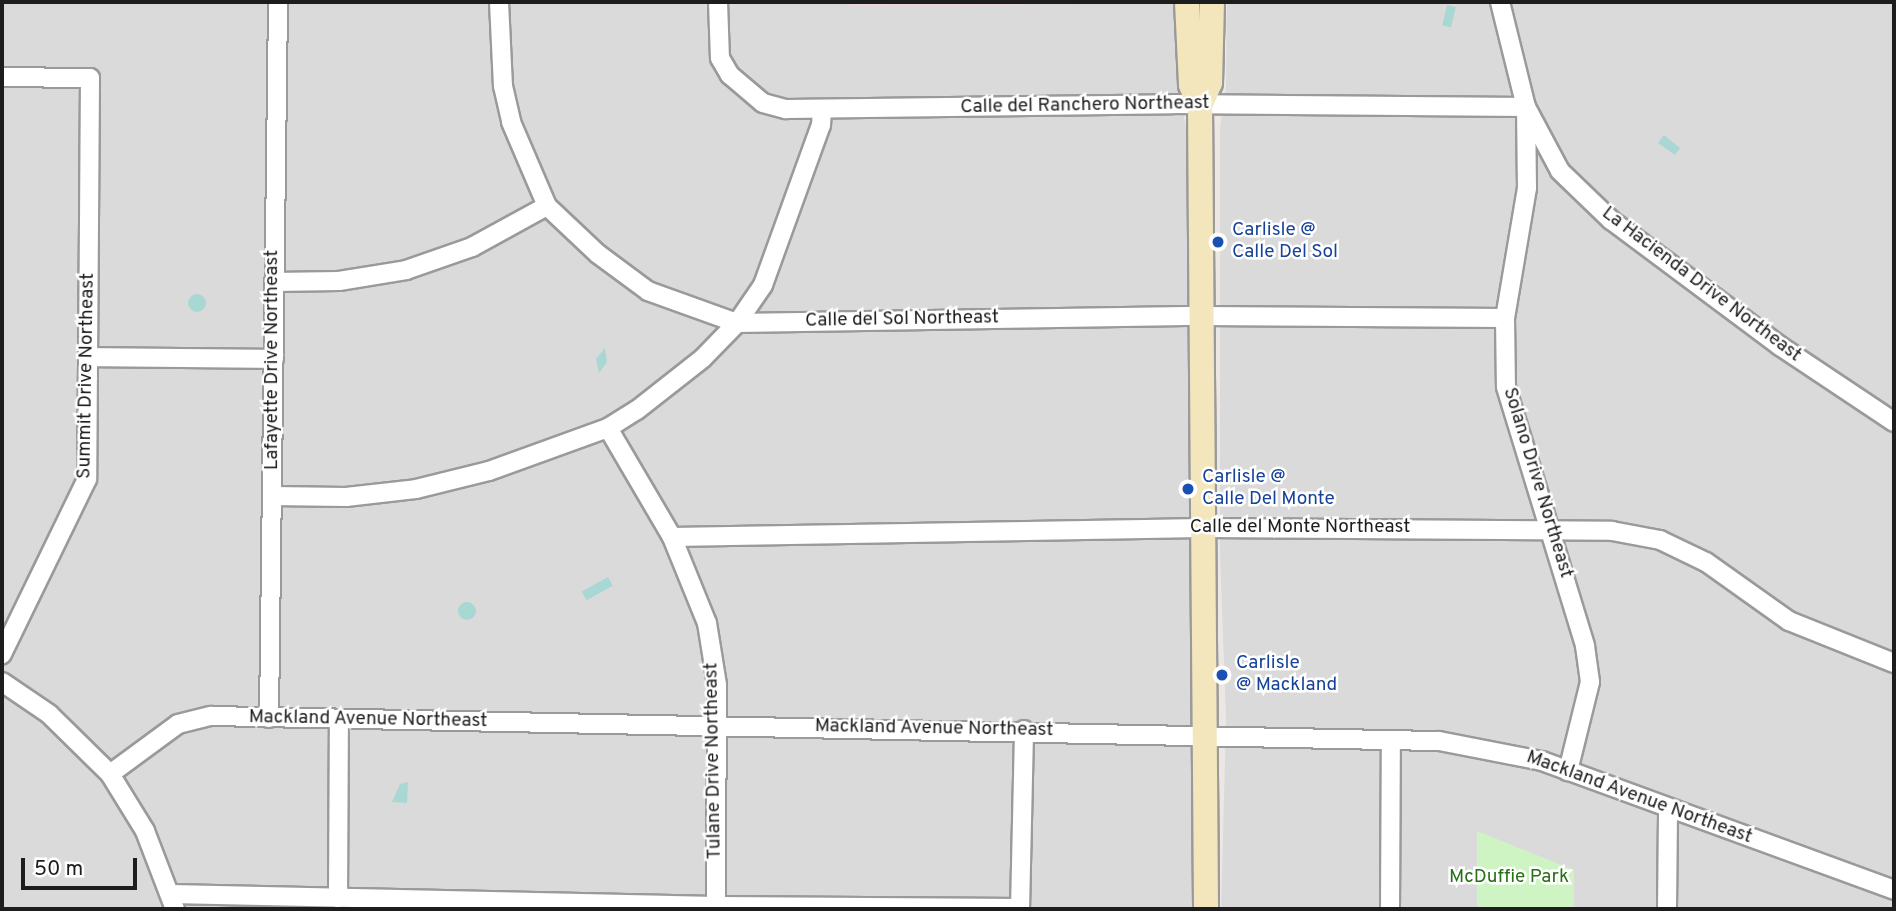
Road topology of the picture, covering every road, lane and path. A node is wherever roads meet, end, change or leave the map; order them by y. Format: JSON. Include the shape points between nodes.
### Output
{"nodes":[{"id":1,"x":278,"y":2,"type":"edge"},
{"id":2,"x":499,"y":2,"type":"edge"},
{"id":3,"x":718,"y":2,"type":"edge"},
{"id":4,"x":1187,"y":2,"type":"edge"},
{"id":5,"x":1197,"y":2,"type":"edge"},
{"id":6,"x":1212,"y":2,"type":"edge"},
{"id":7,"x":1500,"y":2,"type":"edge"},
{"id":8,"x":1213,"y":55,"type":"junction"},
{"id":9,"x":2,"y":77,"type":"edge"},
{"id":10,"x":1200,"y":106,"type":"junction"},
{"id":11,"x":1526,"y":107,"type":"junction"},
{"id":12,"x":822,"y":109,"type":"junction"},
{"id":13,"x":547,"y":206,"type":"junction"},
{"id":14,"x":274,"y":282,"type":"junction"},
{"id":15,"x":1203,"y":316,"type":"junction"},
{"id":16,"x":1505,"y":318,"type":"junction"},
{"id":17,"x":737,"y":323,"type":"junction"},
{"id":18,"x":89,"y":356,"type":"junction"},
{"id":19,"x":274,"y":359,"type":"junction"},
{"id":20,"x":1893,"y":418,"type":"edge"},
{"id":21,"x":608,"y":428,"type":"junction"},
{"id":22,"x":272,"y":496,"type":"junction"},
{"id":23,"x":1204,"y":528,"type":"junction"},
{"id":24,"x":1549,"y":528,"type":"junction"},
{"id":25,"x":672,"y":537,"type":"junction"},
{"id":26,"x":2,"y":654,"type":"edge"},
{"id":27,"x":1894,"y":663,"type":"edge"},
{"id":28,"x":2,"y":682,"type":"edge"},
{"id":29,"x":270,"y":718,"type":"junction"},
{"id":30,"x":339,"y":721,"type":"junction"},
{"id":31,"x":717,"y":725,"type":"junction"},
{"id":32,"x":1024,"y":730,"type":"junction"},
{"id":33,"x":1206,"y":739,"type":"junction"},
{"id":34,"x":1391,"y":742,"type":"junction"},
{"id":35,"x":1568,"y":771,"type":"junction"},
{"id":36,"x":110,"y":774,"type":"junction"},
{"id":37,"x":1668,"y":809,"type":"junction"},
{"id":38,"x":1894,"y":890,"type":"edge"},
{"id":39,"x":338,"y":898,"type":"junction"},
{"id":40,"x":173,"y":902,"type":"edge"},
{"id":41,"x":360,"y":904,"type":"edge"},
{"id":42,"x":535,"y":906,"type":"edge"},
{"id":43,"x":716,"y":908,"type":"edge"},
{"id":44,"x":1020,"y":909,"type":"edge"},
{"id":45,"x":1206,"y":909,"type":"edge"},
{"id":46,"x":1390,"y":909,"type":"edge"},
{"id":47,"x":1667,"y":909,"type":"edge"}],
"edges":[{"from":1,"to":14,"type":"street","name":"Lafayette Drive Northeast"},
{"from":2,"to":13,"type":"street","name":"Calle del Sol Northeast","via":[[502,86],[510,121]]},
{"from":3,"to":12,"type":"street","name":"Calle del Ranchero Northeast","via":[[720,58],[743,90],[786,109]]},
{"from":4,"to":10,"type":"main road","via":[[1191,85]]},
{"from":5,"to":8,"type":"main road","via":[[1200,29]]},
{"from":6,"to":8,"type":"main road"},
{"from":7,"to":11,"type":"street","name":"La Hacienda Drive Northeast"},
{"from":8,"to":10,"type":"main road","via":[[1210,83]]},
{"from":9,"to":18,"type":"street","name":"Summit Drive Northeast","via":[[90,78]]},
{"from":10,"to":11,"type":"street","name":"Calle del Ranchero Northeast"},
{"from":10,"to":12,"type":"street","name":"Calle del Ranchero Northeast"},
{"from":10,"to":15,"type":"main road"},
{"from":11,"to":16,"type":"street","name":"Solano Drive Northeast","via":[[1527,188]]},
{"from":11,"to":20,"type":"street","name":"La Hacienda Drive Northeast","via":[[1560,171],[1611,220],[1780,346]]},
{"from":12,"to":17,"type":"street","via":[[821,125],[763,285]]},
{"from":13,"to":14,"type":"street","via":[[472,247],[406,271],[339,281]]},
{"from":13,"to":17,"type":"street","name":"Calle del Sol Northeast","via":[[598,254],[648,290]]},
{"from":14,"to":19,"type":"street","name":"Lafayette Drive Northeast"},
{"from":15,"to":16,"type":"street","name":"Calle del Sol Northeast"},
{"from":15,"to":17,"type":"street","name":"Calle del Sol Northeast"},
{"from":15,"to":23,"type":"main road"},
{"from":16,"to":24,"type":"street","name":"Solano Drive Northeast","via":[[1506,387]]},
{"from":17,"to":21,"type":"street","via":[[678,379]]},
{"from":18,"to":19,"type":"street"},
{"from":18,"to":26,"type":"street","name":"Summit Drive Northeast","via":[[87,479]]},
{"from":19,"to":22,"type":"street","name":"Lafayette Drive Northeast"},
{"from":21,"to":22,"type":"street","via":[[489,471],[416,489],[346,497]]},
{"from":21,"to":25,"type":"street","name":"Tulane Drive Northeast"},
{"from":22,"to":29,"type":"street","name":"Lafayette Drive Northeast"},
{"from":23,"to":24,"type":"street","name":"Calle del Monte Northeast"},
{"from":23,"to":25,"type":"street","name":"Calle del Monte Northeast"},
{"from":23,"to":33,"type":"main road"},
{"from":24,"to":27,"type":"street","name":"Calle del Monte Northeast","via":[[1612,531],[1660,540],[1706,562],[1789,621]]},
{"from":24,"to":35,"type":"street","name":"Solano Drive Northeast","via":[[1586,646],[1590,682]]},
{"from":25,"to":31,"type":"street","name":"Tulane Drive Northeast","via":[[707,623],[717,685]]},
{"from":28,"to":36,"type":"street","via":[[49,713]]},
{"from":29,"to":30,"type":"street","name":"Mackland Avenue Northeast"},
{"from":29,"to":36,"type":"street","name":"Mackland Avenue Northeast","via":[[195,718],[178,724]]},
{"from":30,"to":31,"type":"street","name":"Mackland Avenue Northeast"},
{"from":30,"to":39,"type":"street"},
{"from":31,"to":32,"type":"street","name":"Mackland Avenue Northeast"},
{"from":31,"to":43,"type":"street","name":"Tulane Drive Northeast"},
{"from":32,"to":33,"type":"street","name":"Mackland Avenue Northeast"},
{"from":32,"to":44,"type":"street"},
{"from":33,"to":34,"type":"street","name":"Mackland Avenue Northeast"},
{"from":33,"to":45,"type":"main road"},
{"from":34,"to":35,"type":"street","name":"Mackland Avenue Northeast","via":[[1474,745]]},
{"from":34,"to":46,"type":"street"},
{"from":35,"to":37,"type":"street","name":"Mackland Avenue Northeast"},
{"from":36,"to":40,"type":"street","via":[[145,831]]},
{"from":37,"to":38,"type":"street","name":"Mackland Avenue Northeast"},
{"from":37,"to":47,"type":"street"},
{"from":39,"to":40,"type":"street"},
{"from":39,"to":41,"type":"street"},
{"from":41,"to":42,"type":"street"},
{"from":42,"to":43,"type":"street"},
{"from":43,"to":44,"type":"street"}]}
